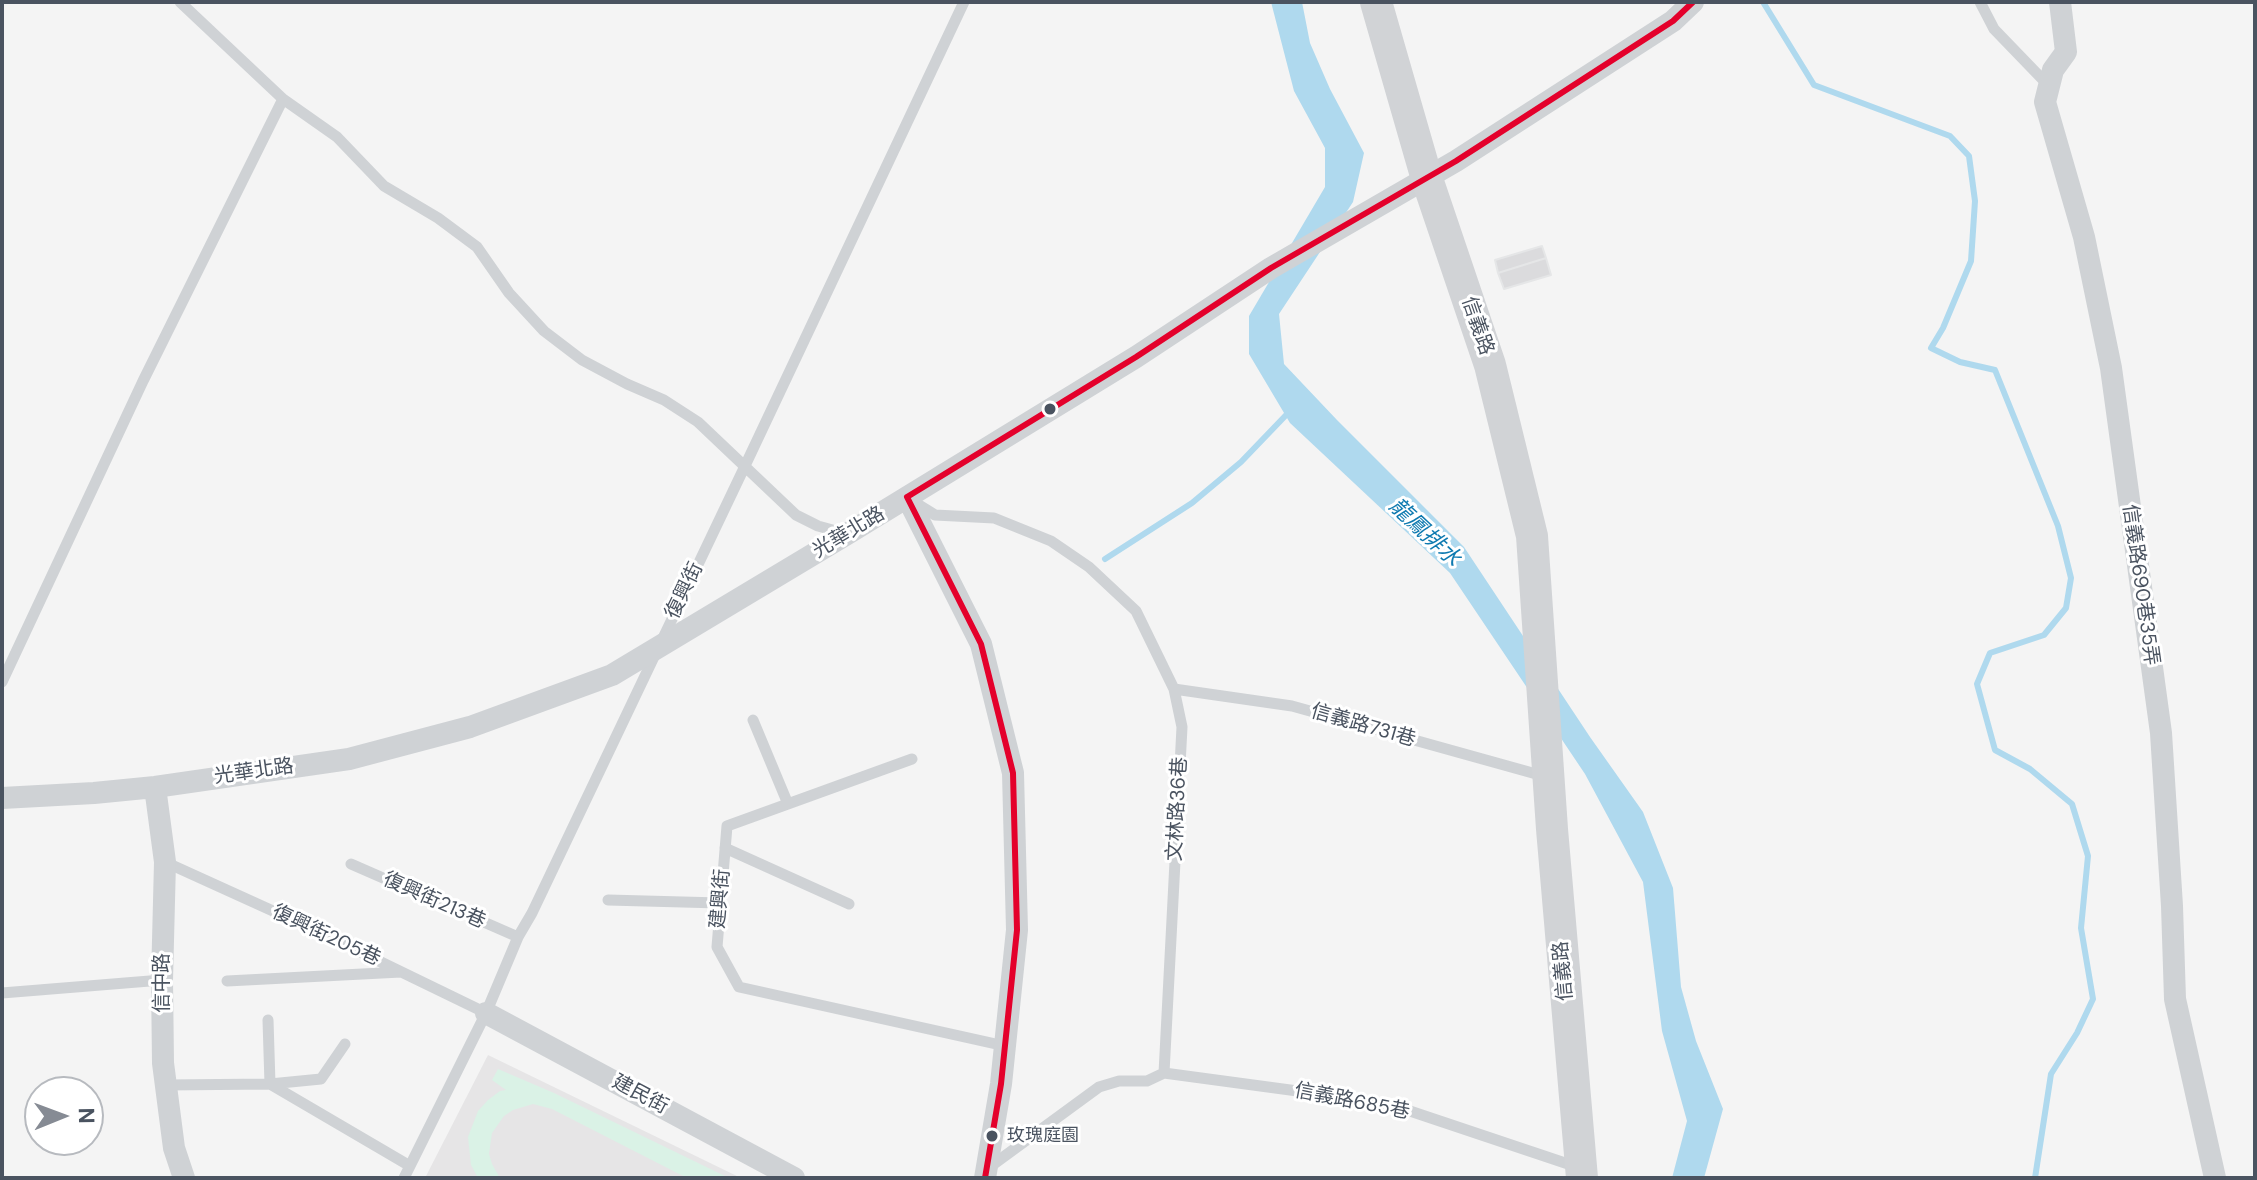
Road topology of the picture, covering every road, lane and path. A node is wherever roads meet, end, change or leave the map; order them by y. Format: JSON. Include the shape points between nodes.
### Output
{"nodes":[{"id":1,"x":180,"y":2,"type":"edge"},
{"id":2,"x":964,"y":2,"type":"edge"},
{"id":3,"x":1376,"y":2,"type":"edge"},
{"id":4,"x":1693,"y":2,"type":"edge"},
{"id":5,"x":1980,"y":2,"type":"edge"},
{"id":6,"x":2060,"y":2,"type":"edge"},
{"id":7,"x":2049,"y":86,"type":"junction"},
{"id":8,"x":283,"y":99,"type":"junction"},
{"id":9,"x":1427,"y":179,"type":"junction"},
{"id":10,"x":744,"y":468,"type":"junction"},
{"id":11,"x":907,"y":497,"type":"junction"},
{"id":12,"x":847,"y":534,"type":"junction"},
{"id":13,"x":658,"y":647,"type":"junction"},
{"id":14,"x":2,"y":682,"type":"edge"},
{"id":15,"x":1174,"y":689,"type":"junction"},
{"id":16,"x":753,"y":720,"type":"dead end"},
{"id":17,"x":912,"y":759,"type":"dead end"},
{"id":18,"x":1549,"y":778,"type":"junction"},
{"id":19,"x":155,"y":787,"type":"junction"},
{"id":20,"x":2,"y":798,"type":"edge"},
{"id":21,"x":788,"y":804,"type":"junction"},
{"id":22,"x":725,"y":848,"type":"junction"},
{"id":23,"x":165,"y":862,"type":"junction"},
{"id":24,"x":351,"y":864,"type":"dead end"},
{"id":25,"x":608,"y":900,"type":"dead end"},
{"id":26,"x":720,"y":903,"type":"junction"},
{"id":27,"x":849,"y":904,"type":"dead end"},
{"id":28,"x":518,"y":937,"type":"junction"},
{"id":29,"x":402,"y":972,"type":"junction"},
{"id":30,"x":162,"y":980,"type":"junction"},
{"id":31,"x":227,"y":981,"type":"dead end"},
{"id":32,"x":2,"y":993,"type":"edge"},
{"id":33,"x":486,"y":1013,"type":"junction"},
{"id":34,"x":268,"y":1020,"type":"dead end"},
{"id":35,"x":345,"y":1044,"type":"dead end"},
{"id":36,"x":1005,"y":1046,"type":"junction"},
{"id":37,"x":1164,"y":1073,"type":"junction"},
{"id":38,"x":270,"y":1084,"type":"junction"},
{"id":39,"x":166,"y":1085,"type":"junction"},
{"id":40,"x":410,"y":1166,"type":"junction"},
{"id":41,"x":1581,"y":1173,"type":"edge"},
{"id":42,"x":986,"y":1174,"type":"edge"},
{"id":43,"x":184,"y":1178,"type":"edge"},
{"id":44,"x":404,"y":1178,"type":"edge"},
{"id":45,"x":794,"y":1178,"type":"edge"},
{"id":46,"x":2215,"y":1178,"type":"edge"}],
"edges":[{"from":1,"to":8,"type":"lane"},
{"from":2,"to":10,"type":"lane","name":"復興街"},
{"from":3,"to":9,"type":"street","name":"信義路"},
{"from":4,"to":9,"type":"street","name":"光華北路","via":[[1673,21]]},
{"from":5,"to":7,"type":"lane","via":[[1994,29]]},
{"from":6,"to":7,"type":"street","name":"信義路690巷35弄","via":[[2066,52]]},
{"from":7,"to":46,"type":"street","name":"信義路690巷35弄","via":[[2045,102],[2084,237],[2111,368],[2161,733],[2175,999]]},
{"from":8,"to":10,"type":"lane","via":[[337,137],[384,186],[477,247],[544,331],[582,360],[698,422]]},
{"from":8,"to":14,"type":"lane"},
{"from":9,"to":11,"type":"street","name":"光華北路","via":[[1271,268]]},
{"from":9,"to":18,"type":"street","name":"信義路","via":[[1490,365],[1532,536]]},
{"from":10,"to":12,"type":"lane","via":[[796,515]]},
{"from":10,"to":13,"type":"lane","name":"復興街"},
{"from":11,"to":12,"type":"street","name":"光華北路"},
{"from":11,"to":15,"type":"lane","name":"文林路36巷","via":[[935,515],[994,518],[1051,541],[1089,567],[1136,611]]},
{"from":11,"to":36,"type":"street","via":[[981,644],[1013,773],[1017,930]]},
{"from":12,"to":13,"type":"street","name":"光華北路"},
{"from":13,"to":19,"type":"street","name":"光華北路","via":[[612,675],[470,727],[349,759]]},
{"from":13,"to":28,"type":"lane","name":"復興街"},
{"from":15,"to":18,"type":"lane","name":"信義路731巷","via":[[1292,706]]},
{"from":15,"to":37,"type":"lane","name":"文林路36巷","via":[[1182,727]]},
{"from":16,"to":21,"type":"lane"},
{"from":17,"to":21,"type":"lane","name":"建興街"},
{"from":18,"to":41,"type":"street","name":"信義路"},
{"from":19,"to":20,"type":"street","name":"光華北路"},
{"from":19,"to":23,"type":"street","name":"信中路"},
{"from":21,"to":22,"type":"lane","name":"建興街","via":[[727,826]]},
{"from":22,"to":26,"type":"lane","name":"建興街"},
{"from":22,"to":27,"type":"lane"},
{"from":23,"to":29,"type":"lane","name":"復興街205巷"},
{"from":23,"to":30,"type":"street","name":"信中路"},
{"from":24,"to":28,"type":"lane","name":"復興街213巷"},
{"from":25,"to":26,"type":"lane"},
{"from":26,"to":36,"type":"lane","name":"建興街","via":[[717,947],[739,987]]},
{"from":28,"to":33,"type":"lane","name":"復興街"},
{"from":29,"to":31,"type":"lane"},
{"from":29,"to":33,"type":"lane","name":"復興街205巷"},
{"from":30,"to":32,"type":"lane"},
{"from":30,"to":39,"type":"street","name":"信中路"},
{"from":33,"to":40,"type":"lane","name":"復興街"},
{"from":33,"to":45,"type":"street","name":"建民街"},
{"from":34,"to":38,"type":"lane"},
{"from":35,"to":38,"type":"lane","via":[[321,1079]]},
{"from":36,"to":42,"type":"street"},
{"from":37,"to":41,"type":"lane","name":"信義路685巷","via":[[1398,1107]]},
{"from":37,"to":42,"type":"lane","via":[[1147,1081],[1099,1087]]},
{"from":38,"to":39,"type":"lane"},
{"from":38,"to":40,"type":"lane"},
{"from":39,"to":43,"type":"street","name":"信中路","via":[[174,1148]]},
{"from":40,"to":44,"type":"lane","name":"復興街"}]}
